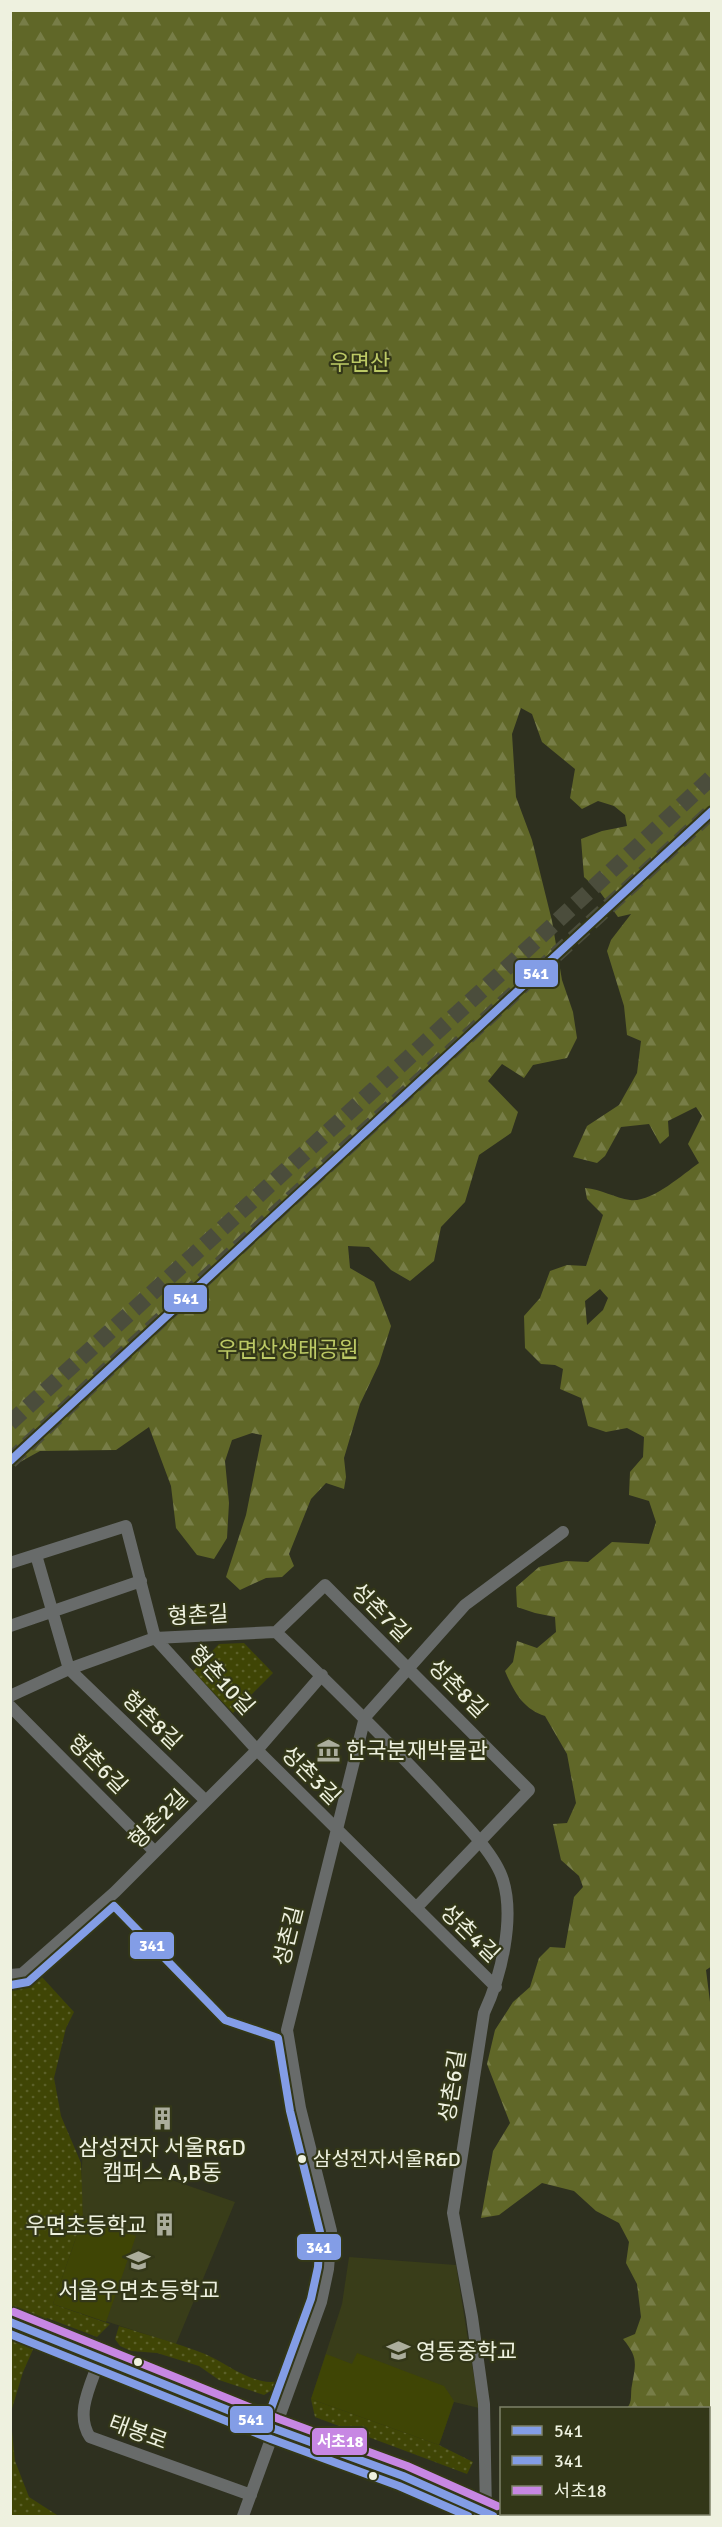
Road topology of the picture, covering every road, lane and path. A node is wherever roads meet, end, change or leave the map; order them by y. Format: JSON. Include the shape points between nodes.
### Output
{"nodes":[{"id":1,"x":563,"y":1532,"type":"dead end"},
{"id":2,"x":36,"y":1555,"type":"junction"},
{"id":3,"x":10,"y":1563,"type":"edge"},
{"id":4,"x":141,"y":1581,"type":"junction"},
{"id":5,"x":53,"y":1613,"type":"junction"},
{"id":6,"x":10,"y":1626,"type":"edge"},
{"id":7,"x":276,"y":1632,"type":"junction"},
{"id":8,"x":155,"y":1638,"type":"junction"},
{"id":9,"x":408,"y":1668,"type":"junction"},
{"id":10,"x":69,"y":1669,"type":"junction"},
{"id":11,"x":322,"y":1675,"type":"junction"},
{"id":12,"x":10,"y":1696,"type":"edge"},
{"id":13,"x":10,"y":1706,"type":"edge"},
{"id":14,"x":365,"y":1717,"type":"junction"},
{"id":15,"x":257,"y":1750,"type":"junction"},
{"id":16,"x":206,"y":1801,"type":"junction"},
{"id":17,"x":336,"y":1830,"type":"junction"},
{"id":18,"x":481,"y":1842,"type":"junction"},
{"id":19,"x":155,"y":1852,"type":"junction"},
{"id":20,"x":416,"y":1908,"type":"junction"},
{"id":21,"x":10,"y":1975,"type":"edge"},
{"id":22,"x":496,"y":1987,"type":"junction"},
{"id":23,"x":39,"y":2334,"type":"tunnel mouth"},
{"id":24,"x":100,"y":2358,"type":"junction"},
{"id":25,"x":275,"y":2429,"type":"junction"},
{"id":26,"x":251,"y":2495,"type":"junction"},
{"id":27,"x":489,"y":2515,"type":"edge"},
{"id":28,"x":243,"y":2517,"type":"edge"}],
"edges":[{"from":1,"to":9,"type":"street","name":"성촌길","via":[[465,1605]]},
{"from":2,"to":3,"type":"street"},
{"from":2,"to":4,"type":"street","via":[[126,1526]]},
{"from":2,"to":5,"type":"street"},
{"from":4,"to":5,"type":"street"},
{"from":4,"to":8,"type":"street"},
{"from":5,"to":6,"type":"street"},
{"from":5,"to":10,"type":"street"},
{"from":7,"to":8,"type":"street","name":"형촌길"},
{"from":7,"to":9,"type":"street","name":"성촌7길","via":[[325,1585]]},
{"from":7,"to":11,"type":"street"},
{"from":8,"to":10,"type":"street","name":"형촌길"},
{"from":8,"to":15,"type":"street","name":"형촌10길"},
{"from":9,"to":14,"type":"street","name":"성촌길"},
{"from":9,"to":18,"type":"street","name":"성촌8길","via":[[530,1790]]},
{"from":10,"to":12,"type":"street","name":"형촌길"},
{"from":10,"to":16,"type":"street","name":"형촌8길"},
{"from":11,"to":14,"type":"street"},
{"from":11,"to":15,"type":"street","name":"형촌2길"},
{"from":13,"to":19,"type":"street","name":"형촌6길"},
{"from":14,"to":17,"type":"street","name":"성촌길"},
{"from":14,"to":18,"type":"street","name":"성촌6길"},
{"from":15,"to":16,"type":"street","name":"형촌2길"},
{"from":15,"to":17,"type":"street","name":"성촌3길"},
{"from":16,"to":19,"type":"street","name":"형촌2길"},
{"from":17,"to":20,"type":"street","name":"성촌4길"},
{"from":17,"to":25,"type":"street","name":"성촌길","via":[[287,2030],[300,2108],[331,2231],[328,2269],[321,2302]]},
{"from":18,"to":20,"type":"street","name":"성촌4길"},
{"from":18,"to":22,"type":"street","name":"성촌6길","via":[[503,1879],[508,1919]]},
{"from":19,"to":21,"type":"street","name":"형촌2길","via":[[116,1892],[22,1974]]},
{"from":20,"to":22,"type":"street","name":"성촌4길"},
{"from":22,"to":27,"type":"street","name":"성촌6길","via":[[484,2013],[453,2213],[484,2404]]},
{"from":23,"to":24,"type":"street"},
{"from":24,"to":25,"type":"street"},
{"from":24,"to":26,"type":"street","name":"태봉로","via":[[83,2413],[90,2437]]},
{"from":25,"to":26,"type":"street","name":"성촌길"},
{"from":25,"to":27,"type":"street","via":[[403,2476]]},
{"from":26,"to":28,"type":"street","name":"성촌길"}]}
